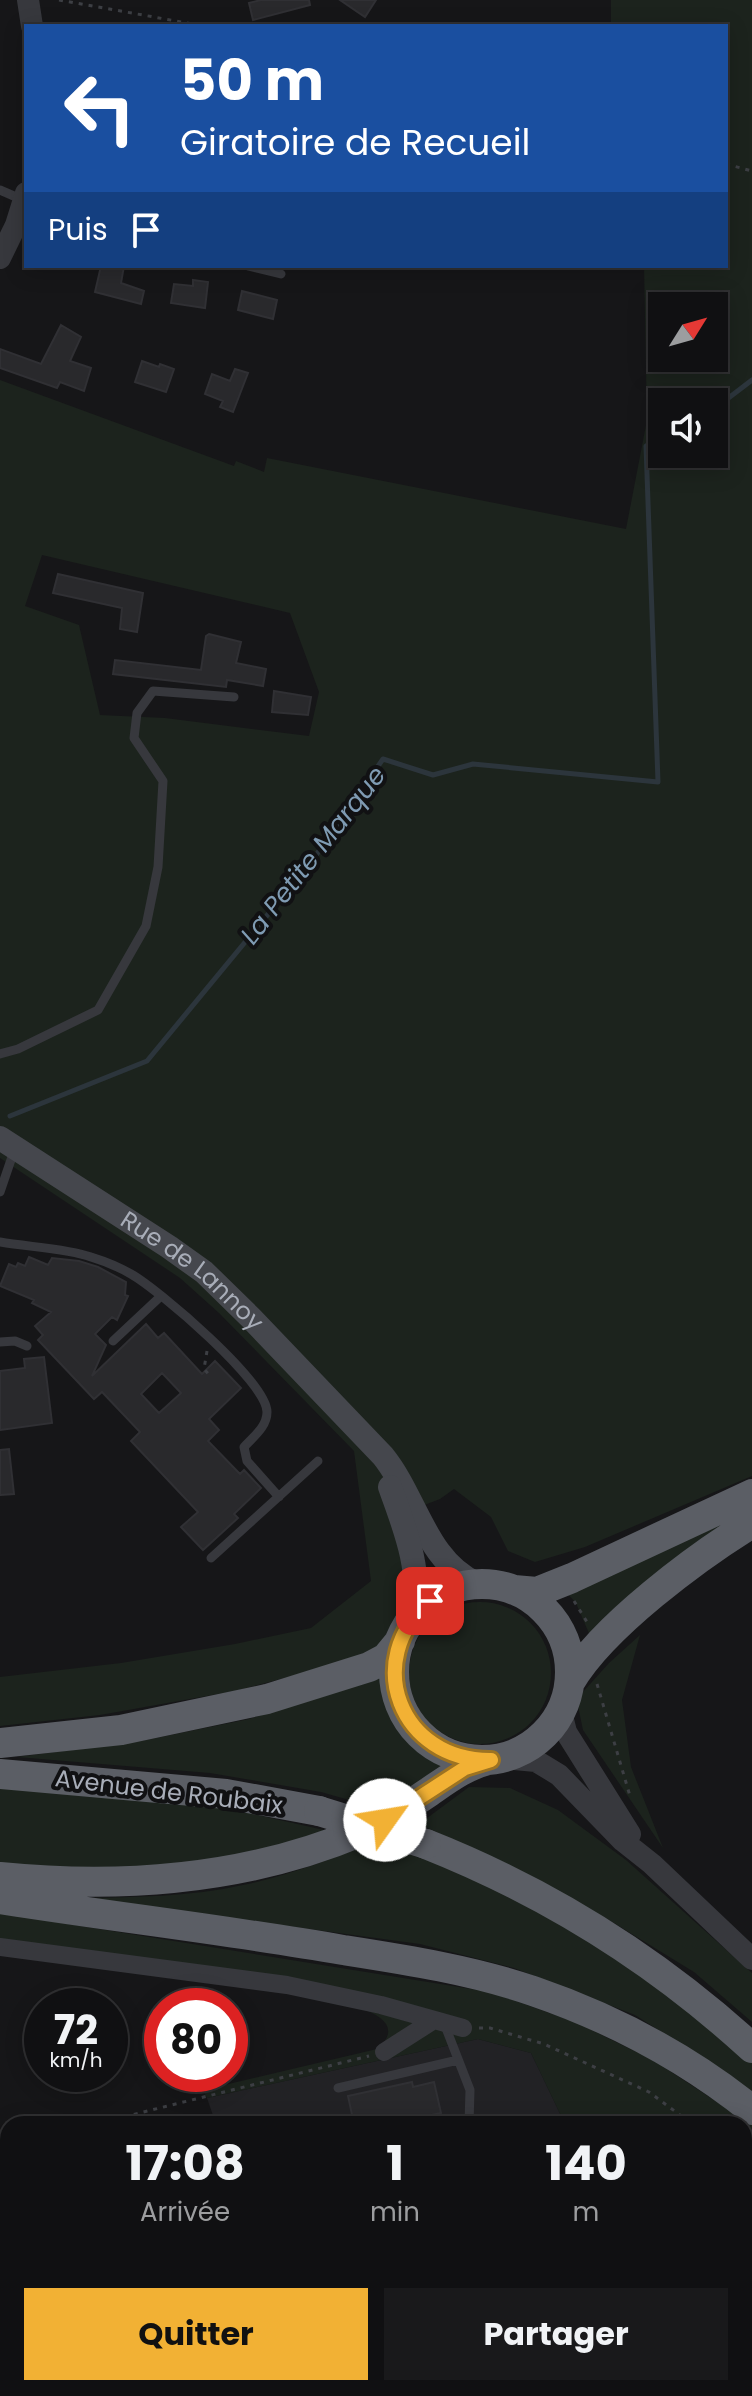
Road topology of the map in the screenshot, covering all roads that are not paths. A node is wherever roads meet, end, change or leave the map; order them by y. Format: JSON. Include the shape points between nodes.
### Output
{"nodes":[{"id":1,"x":28,"y":0,"type":"edge"},
{"id":2,"x":32,"y":24,"type":"edge"},
{"id":3,"x":0,"y":190,"type":"edge"},
{"id":4,"x":24,"y":204,"type":"edge"},
{"id":5,"x":0,"y":258,"type":"edge"},
{"id":6,"x":256,"y":268,"type":"edge"},
{"id":7,"x":281,"y":274,"type":"dead end"},
{"id":8,"x":234,"y":697,"type":"dead end"},
{"id":9,"x":0,"y":1054,"type":"edge"},
{"id":10,"x":8,"y":1143,"type":"edge"},
{"id":11,"x":0,"y":1192,"type":"edge"},
{"id":12,"x":0,"y":1242,"type":"edge"},
{"id":13,"x":161,"y":1296,"type":"junction"},
{"id":14,"x":113,"y":1341,"type":"dead end"},
{"id":15,"x":0,"y":1342,"type":"edge"},
{"id":16,"x":27,"y":1346,"type":"dead end"},
{"id":17,"x":359,"y":1433,"type":"junction"},
{"id":18,"x":318,"y":1461,"type":"dead end"},
{"id":19,"x":752,"y":1494,"type":"edge"},
{"id":20,"x":279,"y":1497,"type":"junction"},
{"id":21,"x":752,"y":1523,"type":"edge"},
{"id":22,"x":211,"y":1558,"type":"dead end"},
{"id":23,"x":477,"y":1584,"type":"junction"},
{"id":24,"x":514,"y":1590,"type":"junction"},
{"id":25,"x":406,"y":1630,"type":"junction"},
{"id":26,"x":582,"y":1679,"type":"junction"},
{"id":27,"x":561,"y":1712,"type":"junction"},
{"id":28,"x":0,"y":1743,"type":"edge"},
{"id":29,"x":497,"y":1759,"type":"junction"},
{"id":30,"x":0,"y":1774,"type":"edge"},
{"id":31,"x":652,"y":1864,"type":"junction"},
{"id":32,"x":0,"y":1877,"type":"edge"},
{"id":33,"x":0,"y":1899,"type":"edge"},
{"id":34,"x":0,"y":1947,"type":"edge"},
{"id":35,"x":752,"y":1959,"type":"edge"},
{"id":36,"x":439,"y":2021,"type":"junction"},
{"id":37,"x":463,"y":2028,"type":"road end"},
{"id":38,"x":752,"y":2048,"type":"edge"},
{"id":39,"x":384,"y":2052,"type":"road end"},
{"id":40,"x":458,"y":2060,"type":"junction"},
{"id":41,"x":338,"y":2088,"type":"dead end"},
{"id":42,"x":752,"y":2110,"type":"edge"},
{"id":43,"x":469,"y":2116,"type":"edge"}],
"edges":[{"from":1,"to":2,"type":"street"},
{"from":3,"to":4,"type":"lane"},
{"from":4,"to":5,"type":"street"},
{"from":6,"to":7,"type":"lane"},
{"from":8,"to":9,"type":"lane","via":[[153,691],[137,713],[134,738],[163,781],[158,867],[146,926],[98,1010]]},
{"from":10,"to":11,"type":"lane"},
{"from":10,"to":17,"type":"main road","name":"Rue de Lannoy","via":[[204,1272]]},
{"from":12,"to":13,"type":"lane","via":[[89,1256],[130,1273]]},
{"from":13,"to":14,"type":"lane"},
{"from":13,"to":20,"type":"lane","via":[[264,1398],[265,1424],[244,1447],[247,1461]]},
{"from":15,"to":16,"type":"lane"},
{"from":17,"to":23,"type":"main road","name":"Rue de Lannoy","via":[[395,1473],[444,1561]]},
{"from":17,"to":25,"type":"main road","name":"Rue de Lannoy","via":[[390,1486],[416,1578],[416,1604]]},
{"from":18,"to":20,"type":"lane"},
{"from":19,"to":24,"type":"highway","via":[[572,1578],[537,1592]]},
{"from":20,"to":22,"type":"lane"},
{"from":21,"to":26,"type":"highway","via":[[629,1616],[586,1658]]},
{"from":23,"to":24,"type":"highway"},
{"from":23,"to":25,"type":"highway","via":[[441,1594]]},
{"from":24,"to":26,"type":"highway","via":[[534,1601],[558,1626]]},
{"from":25,"to":28,"type":"highway","via":[[386,1658],[369,1667],[281,1696],[121,1730]]},
{"from":25,"to":29,"type":"highway","via":[[395,1666],[396,1691],[412,1726],[442,1750],[465,1758]]},
{"from":26,"to":27,"type":"highway"},
{"from":27,"to":29,"type":"highway","via":[[532,1745]]},
{"from":27,"to":31,"type":"street","via":[[576,1750]]},
{"from":29,"to":31,"type":"street","via":[[525,1758],[554,1771]]},
{"from":29,"to":32,"type":"highway","via":[[465,1768],[361,1831],[267,1863],[150,1880]]},
{"from":30,"to":38,"type":"highway","name":"Avenue de Roubaix","bridge":true,"via":[[226,1794],[319,1811],[426,1844],[531,1890],[596,1928],[679,1986]]},
{"from":31,"to":35,"type":"street"},
{"from":33,"to":42,"type":"highway","via":[[281,1939],[494,1980],[568,2004],[642,2038],[709,2077]]},
{"from":34,"to":36,"type":"street","via":[[287,1985]]},
{"from":36,"to":37,"type":"street"},
{"from":36,"to":39,"type":"street"},
{"from":36,"to":40,"type":"lane"},
{"from":40,"to":41,"type":"lane"},
{"from":40,"to":43,"type":"lane","via":[[470,2090]]}]}
